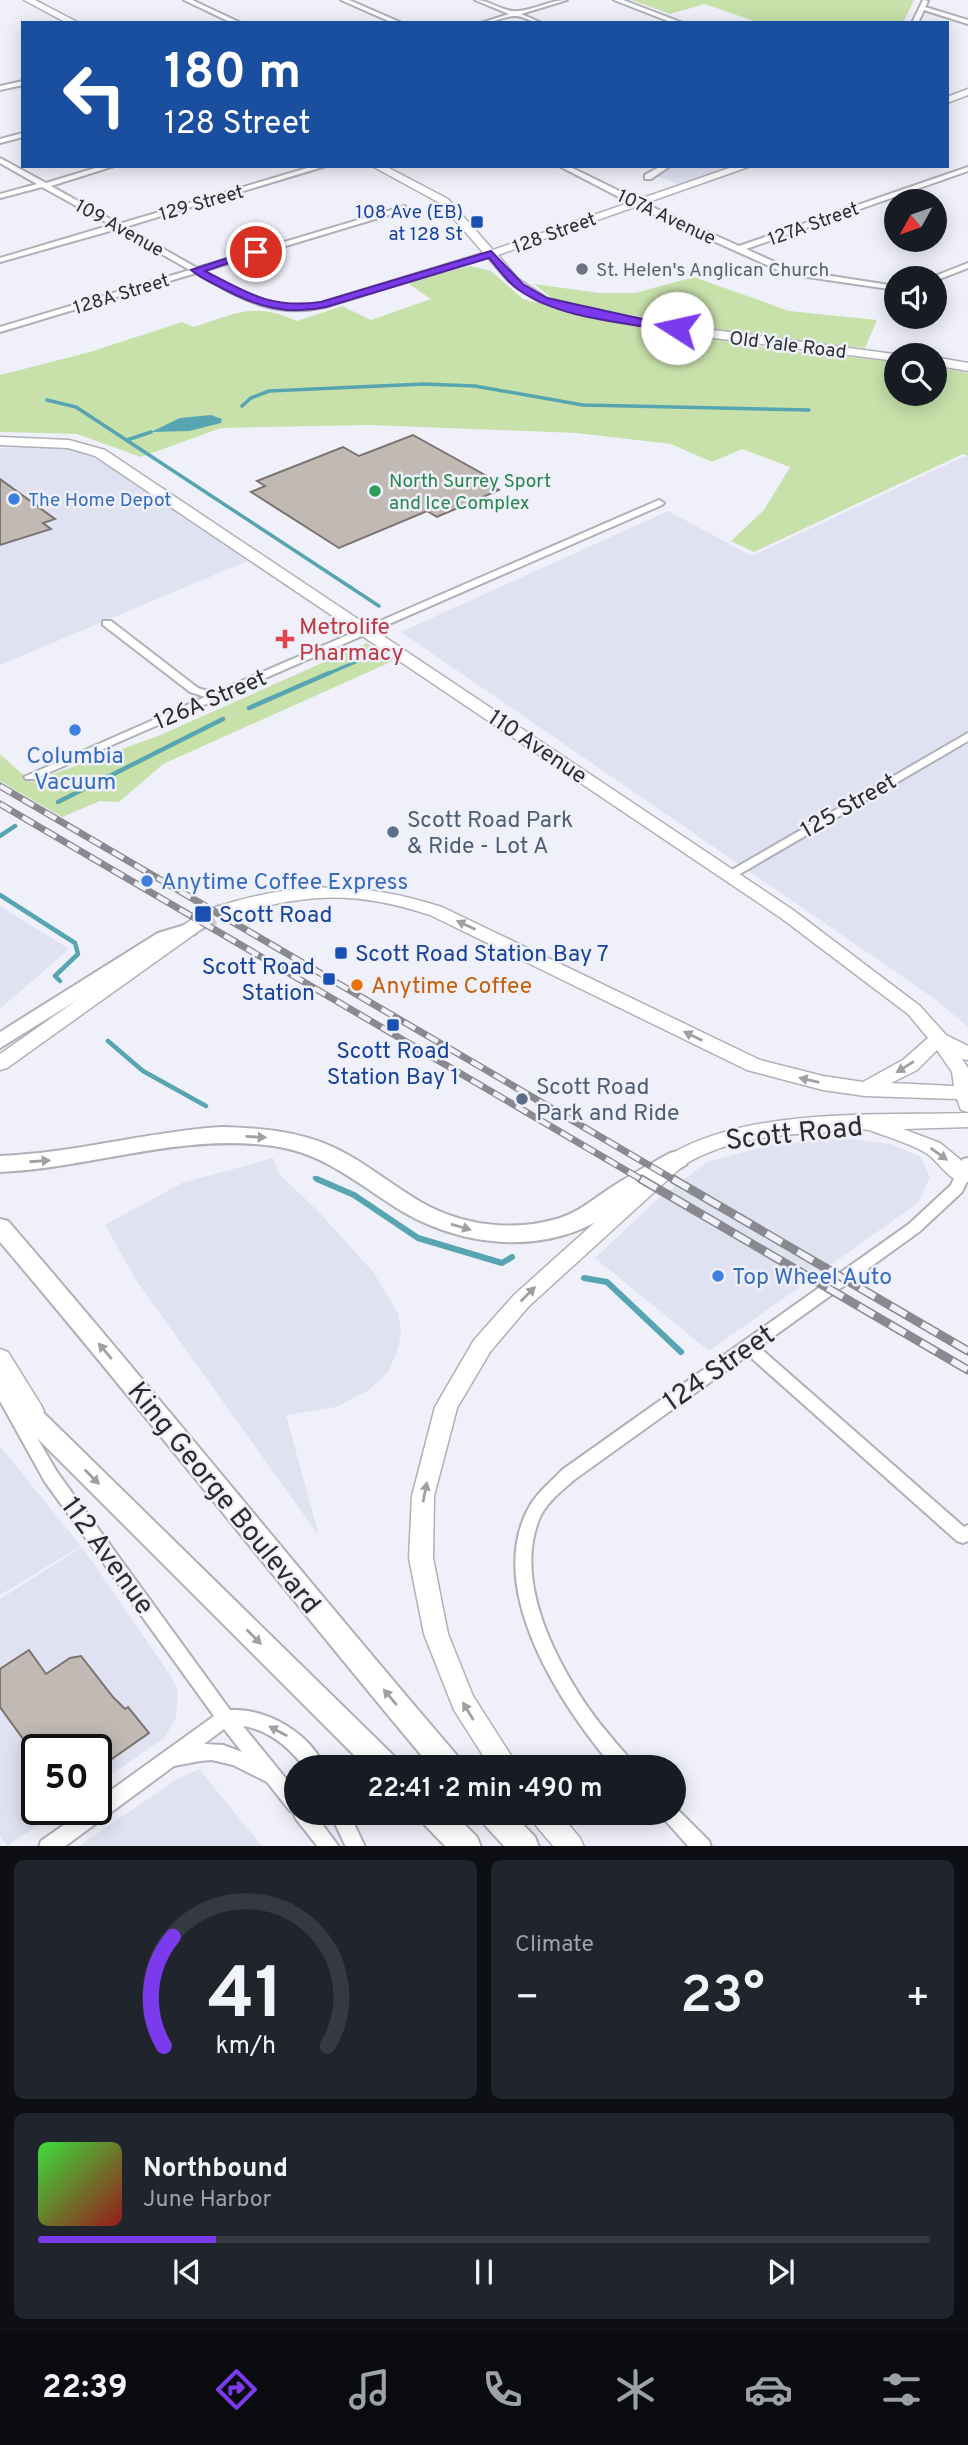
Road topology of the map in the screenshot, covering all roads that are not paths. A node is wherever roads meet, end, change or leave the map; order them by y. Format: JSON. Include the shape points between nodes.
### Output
{"nodes":[{"id":1,"x":28,"y":0,"type":"edge"},
{"id":2,"x":187,"y":0,"type":"edge"},
{"id":3,"x":344,"y":0,"type":"edge"},
{"id":4,"x":478,"y":0,"type":"edge"},
{"id":5,"x":564,"y":0,"type":"edge"},
{"id":6,"x":617,"y":0,"type":"edge"},
{"id":7,"x":924,"y":4,"type":"edge"},
{"id":8,"x":515,"y":14,"type":"junction"},
{"id":9,"x":71,"y":21,"type":"edge"},
{"id":10,"x":233,"y":21,"type":"edge"},
{"id":11,"x":394,"y":21,"type":"edge"},
{"id":12,"x":491,"y":21,"type":"edge"},
{"id":13,"x":533,"y":21,"type":"edge"},
{"id":14,"x":675,"y":21,"type":"edge"},
{"id":15,"x":916,"y":21,"type":"edge"},
{"id":16,"x":968,"y":22,"type":"edge"},
{"id":17,"x":21,"y":83,"type":"edge"},
{"id":18,"x":0,"y":88,"type":"edge"},
{"id":19,"x":968,"y":92,"type":"edge"},
{"id":20,"x":949,"y":99,"type":"edge"},
{"id":21,"x":21,"y":136,"type":"edge"},
{"id":22,"x":0,"y":141,"type":"edge"},
{"id":23,"x":0,"y":160,"type":"edge"},
{"id":24,"x":104,"y":168,"type":"edge"},
{"id":25,"x":316,"y":168,"type":"edge"},
{"id":26,"x":381,"y":168,"type":"edge"},
{"id":27,"x":566,"y":168,"type":"edge"},
{"id":28,"x":664,"y":168,"type":"edge"},
{"id":29,"x":740,"y":168,"type":"edge"},
{"id":30,"x":968,"y":169,"type":"edge"},
{"id":31,"x":648,"y":177,"type":"dead end"},
{"id":32,"x":44,"y":184,"type":"junction"},
{"id":33,"x":0,"y":196,"type":"edge"},
{"id":34,"x":637,"y":203,"type":"junction"},
{"id":35,"x":402,"y":208,"type":"dead end"},
{"id":36,"x":118,"y":226,"type":"junction"},
{"id":37,"x":738,"y":249,"type":"junction"},
{"id":38,"x":491,"y":254,"type":"junction"},
{"id":39,"x":0,"y":260,"type":"edge"},
{"id":40,"x":968,"y":265,"type":"edge"},
{"id":41,"x":196,"y":270,"type":"junction"},
{"id":42,"x":947,"y":273,"type":"edge"},
{"id":43,"x":884,"y":286,"type":"edge"},
{"id":44,"x":279,"y":307,"type":"joint"},
{"id":45,"x":0,"y":330,"type":"edge"},
{"id":46,"x":884,"y":355,"type":"edge"},
{"id":47,"x":947,"y":363,"type":"edge"},
{"id":48,"x":968,"y":366,"type":"edge"},
{"id":49,"x":0,"y":440,"type":"edge"},
{"id":50,"x":659,"y":503,"type":"dead end"},
{"id":51,"x":107,"y":622,"type":"dead end"},
{"id":52,"x":369,"y":632,"type":"junction"},
{"id":53,"x":215,"y":697,"type":"junction"},
{"id":54,"x":968,"y":736,"type":"edge"},
{"id":55,"x":30,"y":777,"type":"dead end"},
{"id":56,"x":729,"y":874,"type":"junction"},
{"id":57,"x":222,"y":911,"type":"tunnel mouth"},
{"id":58,"x":192,"y":927,"type":"joint"},
{"id":59,"x":939,"y":1038,"type":"junction"},
{"id":60,"x":0,"y":1041,"type":"edge"},
{"id":61,"x":968,"y":1054,"type":"edge"},
{"id":62,"x":0,"y":1063,"type":"edge"},
{"id":63,"x":865,"y":1089,"type":"junction"},
{"id":64,"x":967,"y":1097,"type":"edge"},
{"id":65,"x":968,"y":1120,"type":"edge"},
{"id":66,"x":863,"y":1124,"type":"junction"},
{"id":67,"x":678,"y":1158,"type":"junction"},
{"id":68,"x":0,"y":1164,"type":"edge"},
{"id":69,"x":967,"y":1171,"type":"edge"},
{"id":70,"x":5,"y":1233,"type":"edge"},
{"id":71,"x":748,"y":1346,"type":"junction"},
{"id":72,"x":0,"y":1358,"type":"edge"},
{"id":73,"x":0,"y":1387,"type":"edge"},
{"id":74,"x":44,"y":1429,"type":"junction"},
{"id":75,"x":966,"y":1534,"type":"edge"},
{"id":76,"x":226,"y":1718,"type":"junction"},
{"id":77,"x":306,"y":1755,"type":"edge"},
{"id":78,"x":374,"y":1755,"type":"edge"},
{"id":79,"x":439,"y":1755,"type":"edge"},
{"id":80,"x":498,"y":1755,"type":"edge"},
{"id":81,"x":614,"y":1755,"type":"edge"},
{"id":82,"x":159,"y":1767,"type":"junction"},
{"id":83,"x":276,"y":1781,"type":"junction"},
{"id":84,"x":284,"y":1791,"type":"edge"},
{"id":85,"x":312,"y":1825,"type":"edge"},
{"id":86,"x":345,"y":1825,"type":"edge"},
{"id":87,"x":445,"y":1825,"type":"edge"},
{"id":88,"x":505,"y":1825,"type":"edge"},
{"id":89,"x":553,"y":1825,"type":"edge"},
{"id":90,"x":682,"y":1825,"type":"edge"},
{"id":91,"x":48,"y":1846,"type":"edge"},
{"id":92,"x":330,"y":1846,"type":"edge"},
{"id":93,"x":356,"y":1846,"type":"edge"},
{"id":94,"x":467,"y":1846,"type":"edge"},
{"id":95,"x":525,"y":1846,"type":"edge"},
{"id":96,"x":571,"y":1846,"type":"edge"},
{"id":97,"x":702,"y":1846,"type":"edge"}],
"edges":[{"from":1,"to":9,"type":"main road"},
{"from":2,"to":10,"type":"street"},
{"from":3,"to":11,"type":"street"},
{"from":4,"to":8,"type":"street"},
{"from":5,"to":8,"type":"street"},
{"from":6,"to":14,"type":"street"},
{"from":7,"to":15,"type":"street"},
{"from":7,"to":16,"type":"street"},
{"from":8,"to":12,"type":"street"},
{"from":8,"to":13,"type":"street"},
{"from":17,"to":18,"type":"street"},
{"from":19,"to":20,"type":"main road"},
{"from":21,"to":22,"type":"street"},
{"from":23,"to":32,"type":"street","name":"109 Avenue"},
{"from":24,"to":32,"type":"street"},
{"from":25,"to":36,"type":"street","name":"129 Street"},
{"from":26,"to":38,"type":"main road","name":"Old Yale Road","via":[[440,197]]},
{"from":27,"to":34,"type":"street","name":"107A Avenue"},
{"from":28,"to":31,"type":"street"},
{"from":29,"to":34,"type":"main road","name":"128 Street"},
{"from":30,"to":37,"type":"street","name":"127A Street"},
{"from":32,"to":33,"type":"street"},
{"from":32,"to":36,"type":"street","name":"109 Avenue"},
{"from":34,"to":37,"type":"street","name":"107A Avenue"},
{"from":34,"to":38,"type":"main road","name":"128 Street"},
{"from":35,"to":41,"type":"street","name":"128A Street"},
{"from":36,"to":39,"type":"street","name":"129 Street"},
{"from":36,"to":41,"type":"street","name":"109 Avenue"},
{"from":37,"to":43,"type":"street","name":"107A Avenue","via":[[790,272]]},
{"from":38,"to":44,"type":"street","name":"128 Street","via":[[322,305]]},
{"from":38,"to":46,"type":"main road","name":"Old Yale Road","via":[[527,292],[572,308],[698,332]]},
{"from":40,"to":42,"type":"street"},
{"from":41,"to":44,"type":"street","name":"109 Avenue","via":[[246,298]]},
{"from":41,"to":45,"type":"street","name":"128A Street"},
{"from":47,"to":48,"type":"main road"},
{"from":49,"to":52,"type":"main road","name":"110 Avenue","via":[[69,444],[100,453]]},
{"from":50,"to":52,"type":"street","name":"126A Street"},
{"from":51,"to":53,"type":"street","via":[[194,690]]},
{"from":52,"to":53,"type":"street","name":"126A Street"},
{"from":52,"to":56,"type":"main road","name":"110 Avenue"},
{"from":53,"to":55,"type":"street","name":"126A Street"},
{"from":54,"to":56,"type":"street","name":"125 Street"},
{"from":56,"to":59,"type":"main road","name":"110 Avenue","via":[[914,1010]]},
{"from":63,"to":57,"type":"main road","name":"Scott Road","one_way":true,"via":[[754,1065],[410,901],[363,891],[309,891],[265,897]]},
{"from":58,"to":60,"type":"main road","via":[[165,937]]},
{"from":58,"to":62,"type":"main road"},
{"from":59,"to":61,"type":"main road"},
{"from":59,"to":63,"type":"main road","one_way":true,"via":[[910,1065]]},
{"from":59,"to":64,"type":"main road","name":"110 Avenue","via":[[961,1072]]},
{"from":63,"to":64,"type":"main road","name":"Scott Road"},
{"from":65,"to":66,"type":"main road","name":"Scott Road"},
{"from":66,"to":67,"type":"main road","name":"Scott Road","via":[[739,1133],[712,1140]]},
{"from":66,"to":69,"type":"main road","one_way":true,"via":[[933,1149]]},
{"from":68,"to":67,"type":"main road","one_way":true,"via":[[62,1159],[188,1136],[274,1138],[337,1158],[432,1217],[490,1234],[523,1233],[592,1213]]},
{"from":80,"to":67,"type":"main road","name":"Scott Road","one_way":true,"via":[[463,1702],[436,1634],[421,1558],[423,1496],[446,1407],[482,1346],[521,1301]]},
{"from":69,"to":71,"type":"street","name":"124 Street","via":[[947,1198],[914,1228]]},
{"from":79,"to":70,"type":"main road","name":"King George Boulevard","one_way":true},
{"from":71,"to":75,"type":"street"},
{"from":71,"to":81,"type":"street","name":"124 Street","via":[[568,1475],[534,1513],[523,1558],[528,1602],[567,1693]]},
{"from":72,"to":74,"type":"main road"},
{"from":73,"to":74,"type":"main road"},
{"from":73,"to":76,"type":"street","name":"112 Avenue","via":[[51,1477]]},
{"from":74,"to":78,"type":"main road","one_way":true},
{"from":77,"to":76,"type":"street","one_way":true,"via":[[277,1730],[252,1720]]},
{"from":76,"to":82,"type":"street"},
{"from":76,"to":83,"type":"street","name":"112 Avenue"},
{"from":82,"to":83,"type":"street","via":[[190,1754],[223,1752]]},
{"from":82,"to":91,"type":"street"},
{"from":83,"to":84,"type":"street","name":"112 Avenue"},
{"from":85,"to":92,"type":"street"},
{"from":86,"to":93,"type":"street"},
{"from":87,"to":94,"type":"main road"},
{"from":88,"to":95,"type":"main road"},
{"from":89,"to":96,"type":"main road"},
{"from":90,"to":97,"type":"street"}]}
